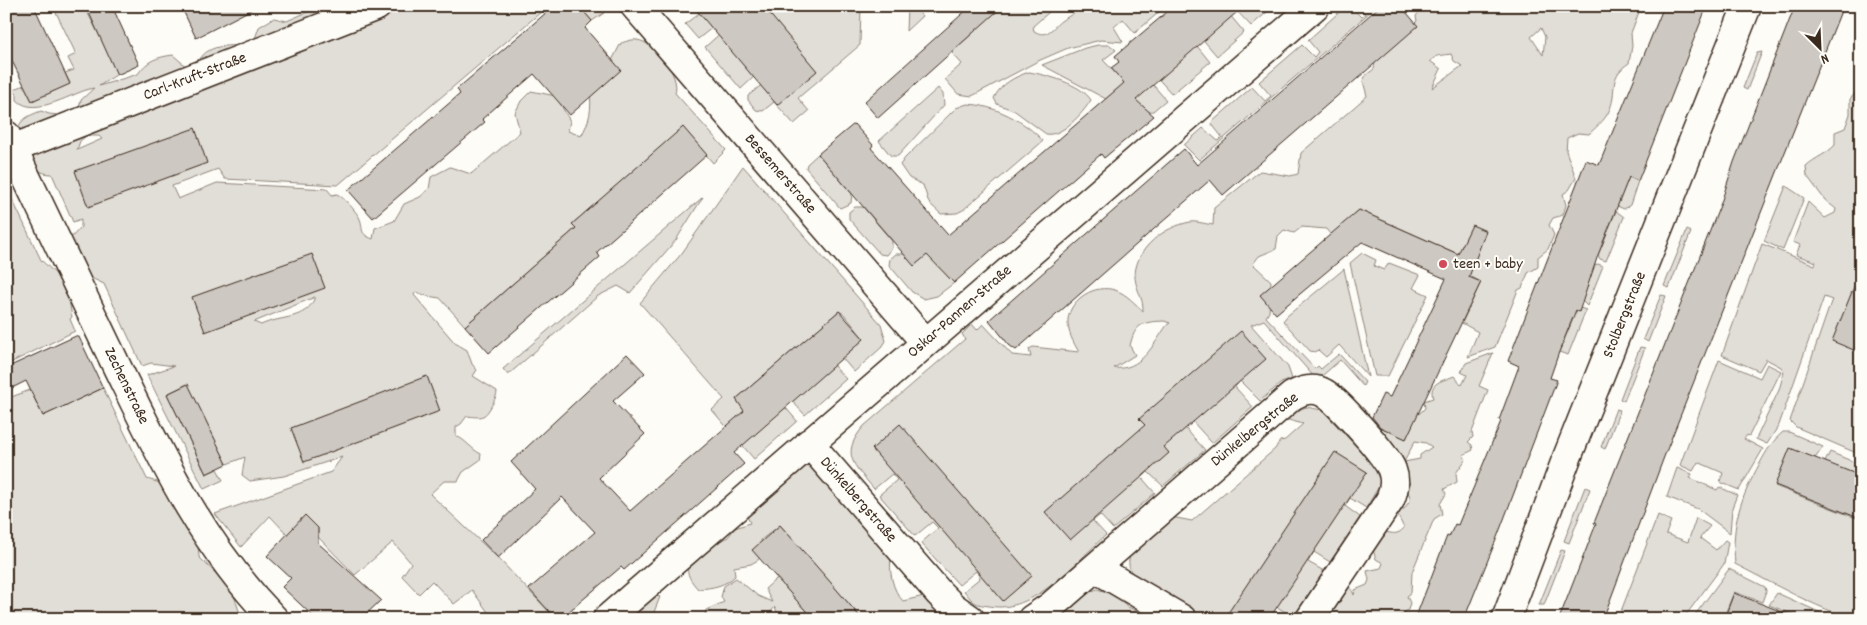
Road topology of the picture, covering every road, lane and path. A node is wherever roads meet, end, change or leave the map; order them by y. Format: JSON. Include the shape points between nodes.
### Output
{"nodes":[{"id":1,"x":378,"y":6,"type":"edge"},
{"id":2,"x":636,"y":6,"type":"edge"},
{"id":3,"x":1315,"y":6,"type":"edge"},
{"id":4,"x":1747,"y":8,"type":"edge"},
{"id":5,"x":9,"y":142,"type":"edge"},
{"id":6,"x":925,"y":342,"type":"junction"},
{"id":7,"x":809,"y":443,"type":"junction"},
{"id":8,"x":1096,"y":568,"type":"junction"},
{"id":9,"x":274,"y":619,"type":"edge"},
{"id":10,"x":607,"y":619,"type":"edge"},
{"id":11,"x":970,"y":619,"type":"edge"},
{"id":12,"x":1032,"y":619,"type":"edge"},
{"id":13,"x":1182,"y":619,"type":"edge"},
{"id":14,"x":1310,"y":619,"type":"edge"},
{"id":15,"x":1506,"y":619,"type":"edge"}],
"edges":[{"from":1,"to":5,"type":"street","name":"Carl-Kruft-Straße"},
{"from":2,"to":6,"type":"street","name":"Bessemerstraße"},
{"from":3,"to":6,"type":"street","name":"Oskar-Pannen-Straße"},
{"from":4,"to":15,"type":"street","name":"Stolbergstraße","via":[[1566,460]]},
{"from":5,"to":9,"type":"street","name":"Zechenstraße","via":[[184,499],[222,558]]},
{"from":6,"to":7,"type":"street","name":"Oskar-Pannen-Straße"},
{"from":7,"to":10,"type":"street","name":"Oskar-Pannen-Straße"},
{"from":7,"to":11,"type":"street","name":"Dünkelbergstraße","via":[[939,593]]},
{"from":8,"to":12,"type":"street","name":"Dünkelbergstraße"},
{"from":8,"to":13,"type":"street"},
{"from":8,"to":14,"type":"street","name":"Dünkelbergstraße","via":[[1292,396],[1301,391],[1316,390],[1331,398],[1384,457],[1392,470],[1394,484],[1390,500]]}]}
